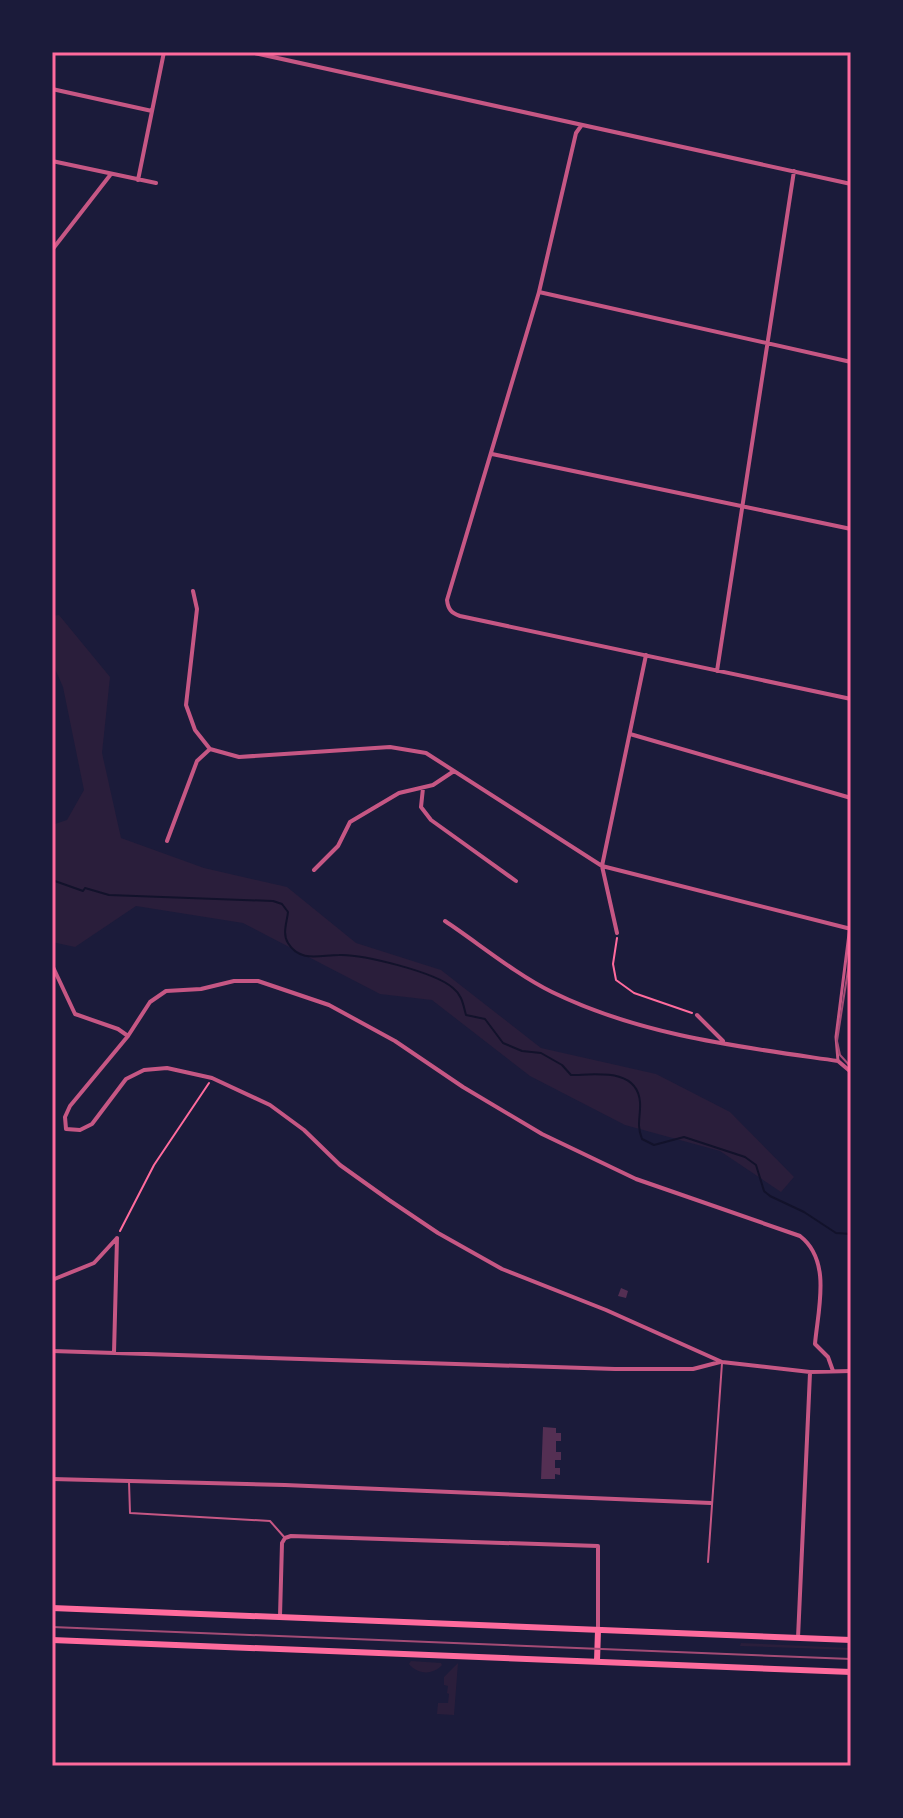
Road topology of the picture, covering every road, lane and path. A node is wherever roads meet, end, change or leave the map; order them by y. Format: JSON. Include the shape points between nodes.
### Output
{"nodes":[{"id":1,"x":164,"y":52,"type":"edge"},
{"id":2,"x":250,"y":52,"type":"edge"},
{"id":3,"x":52,"y":89,"type":"edge"},
{"id":4,"x":152,"y":111,"type":"junction"},
{"id":5,"x":581,"y":126,"type":"junction"},
{"id":6,"x":52,"y":161,"type":"edge"},
{"id":7,"x":794,"y":170,"type":"junction"},
{"id":8,"x":111,"y":174,"type":"junction"},
{"id":9,"x":138,"y":180,"type":"junction"},
{"id":10,"x":156,"y":183,"type":"dead end"},
{"id":11,"x":851,"y":184,"type":"edge"},
{"id":12,"x":52,"y":250,"type":"edge"},
{"id":13,"x":539,"y":292,"type":"junction"},
{"id":14,"x":767,"y":344,"type":"junction"},
{"id":15,"x":851,"y":362,"type":"edge"},
{"id":16,"x":492,"y":454,"type":"junction"},
{"id":17,"x":743,"y":507,"type":"junction"},
{"id":18,"x":851,"y":529,"type":"edge"},
{"id":19,"x":193,"y":591,"type":"dead end"},
{"id":20,"x":646,"y":655,"type":"junction"},
{"id":21,"x":717,"y":671,"type":"junction"},
{"id":22,"x":851,"y":699,"type":"edge"},
{"id":23,"x":630,"y":734,"type":"junction"},
{"id":24,"x":210,"y":749,"type":"junction"},
{"id":25,"x":454,"y":771,"type":"junction"},
{"id":26,"x":423,"y":788,"type":"junction"},
{"id":27,"x":851,"y":798,"type":"edge"},
{"id":28,"x":167,"y":841,"type":"dead end"},
{"id":29,"x":602,"y":866,"type":"junction"},
{"id":30,"x":314,"y":870,"type":"dead end"},
{"id":31,"x":516,"y":881,"type":"dead end"},
{"id":32,"x":851,"y":918,"type":"edge"},
{"id":33,"x":445,"y":921,"type":"dead end"},
{"id":34,"x":850,"y":929,"type":"edge"},
{"id":35,"x":617,"y":933,"type":"joint"},
{"id":36,"x":52,"y":965,"type":"edge"},
{"id":37,"x":697,"y":1015,"type":"joint"},
{"id":38,"x":128,"y":1036,"type":"junction"},
{"id":39,"x":724,"y":1043,"type":"junction"},
{"id":40,"x":838,"y":1061,"type":"junction"},
{"id":41,"x":851,"y":1072,"type":"edge"},
{"id":42,"x":212,"y":1078,"type":"junction"},
{"id":43,"x":117,"y":1238,"type":"junction"},
{"id":44,"x":52,"y":1280,"type":"edge"},
{"id":45,"x":52,"y":1351,"type":"edge"},
{"id":46,"x":114,"y":1353,"type":"junction"},
{"id":47,"x":722,"y":1362,"type":"junction"},
{"id":48,"x":833,"y":1371,"type":"junction"},
{"id":49,"x":851,"y":1371,"type":"edge"},
{"id":50,"x":810,"y":1372,"type":"junction"},
{"id":51,"x":52,"y":1479,"type":"edge"},
{"id":52,"x":129,"y":1481,"type":"junction"},
{"id":53,"x":711,"y":1503,"type":"junction"},
{"id":54,"x":285,"y":1538,"type":"junction"},
{"id":55,"x":708,"y":1562,"type":"dead end"},
{"id":56,"x":52,"y":1608,"type":"edge"},
{"id":57,"x":280,"y":1616,"type":"junction"},
{"id":58,"x":598,"y":1630,"type":"junction"},
{"id":59,"x":798,"y":1638,"type":"junction"},
{"id":60,"x":52,"y":1640,"type":"edge"},
{"id":61,"x":851,"y":1640,"type":"edge"},
{"id":62,"x":597,"y":1661,"type":"junction"},
{"id":63,"x":851,"y":1672,"type":"edge"}],
"edges":[{"from":1,"to":4,"type":"street"},
{"from":2,"to":5,"type":"street"},
{"from":3,"to":4,"type":"street"},
{"from":4,"to":9,"type":"street"},
{"from":5,"to":7,"type":"street"},
{"from":5,"to":13,"type":"street"},
{"from":6,"to":8,"type":"street"},
{"from":7,"to":11,"type":"street"},
{"from":7,"to":14,"type":"street"},
{"from":8,"to":9,"type":"street"},
{"from":8,"to":12,"type":"street"},
{"from":9,"to":10,"type":"street"},
{"from":13,"to":14,"type":"street"},
{"from":13,"to":16,"type":"street"},
{"from":14,"to":15,"type":"street"},
{"from":14,"to":17,"type":"street"},
{"from":16,"to":17,"type":"street"},
{"from":16,"to":20,"type":"street","via":[[447,600],[453,613]]},
{"from":17,"to":18,"type":"street"},
{"from":17,"to":21,"type":"street"},
{"from":19,"to":24,"type":"street","via":[[197,609],[186,705],[195,730]]},
{"from":20,"to":21,"type":"street"},
{"from":20,"to":23,"type":"street"},
{"from":21,"to":22,"type":"street"},
{"from":23,"to":27,"type":"street"},
{"from":23,"to":29,"type":"street"},
{"from":24,"to":25,"type":"street","via":[[239,757],[390,747],[426,753]]},
{"from":24,"to":28,"type":"street","via":[[197,761]]},
{"from":25,"to":26,"type":"street"},
{"from":25,"to":29,"type":"street"},
{"from":26,"to":30,"type":"street","via":[[399,793],[350,822],[338,846]]},
{"from":26,"to":31,"type":"street","via":[[421,807],[431,820]]},
{"from":29,"to":34,"type":"street"},
{"from":29,"to":35,"type":"street"},
{"from":32,"to":34,"type":"street"},
{"from":33,"to":39,"type":"street","via":[[550,991],[587,1008],[696,1041]]},
{"from":34,"to":40,"type":"street","via":[[836,1037]]},
{"from":35,"to":37,"type":"path","via":[[616,980],[634,993]]},
{"from":36,"to":38,"type":"street","via":[[75,1014]]},
{"from":37,"to":39,"type":"street"},
{"from":38,"to":42,"type":"street","via":[[70,1106],[66,1129],[92,1124],[126,1079],[144,1070],[175,1069]]},
{"from":38,"to":48,"type":"street","via":[[150,1002],[166,991],[258,981],[329,1005],[542,1134],[636,1179],[800,1236],[816,1254],[820,1272],[815,1344]]},
{"from":39,"to":40,"type":"street"},
{"from":40,"to":41,"type":"street"},
{"from":42,"to":43,"type":"path","via":[[154,1165]]},
{"from":42,"to":47,"type":"street","via":[[270,1105],[340,1165],[466,1250]]},
{"from":43,"to":44,"type":"street","via":[[94,1263]]},
{"from":43,"to":46,"type":"street"},
{"from":45,"to":46,"type":"street"},
{"from":46,"to":47,"type":"street","via":[[615,1369],[693,1369]]},
{"from":47,"to":50,"type":"street"},
{"from":47,"to":53,"type":"lane"},
{"from":48,"to":49,"type":"street"},
{"from":48,"to":50,"type":"street"},
{"from":50,"to":59,"type":"street"},
{"from":51,"to":52,"type":"street"},
{"from":52,"to":53,"type":"street"},
{"from":52,"to":54,"type":"lane","via":[[130,1513],[270,1521]]},
{"from":53,"to":55,"type":"lane"},
{"from":54,"to":57,"type":"street"},
{"from":54,"to":58,"type":"street","via":[[598,1546]]},
{"from":56,"to":57,"type":"main road"},
{"from":57,"to":58,"type":"main road"},
{"from":58,"to":59,"type":"main road"},
{"from":58,"to":62,"type":"main road"},
{"from":59,"to":61,"type":"main road"},
{"from":60,"to":62,"type":"main road"},
{"from":62,"to":63,"type":"main road"}]}
